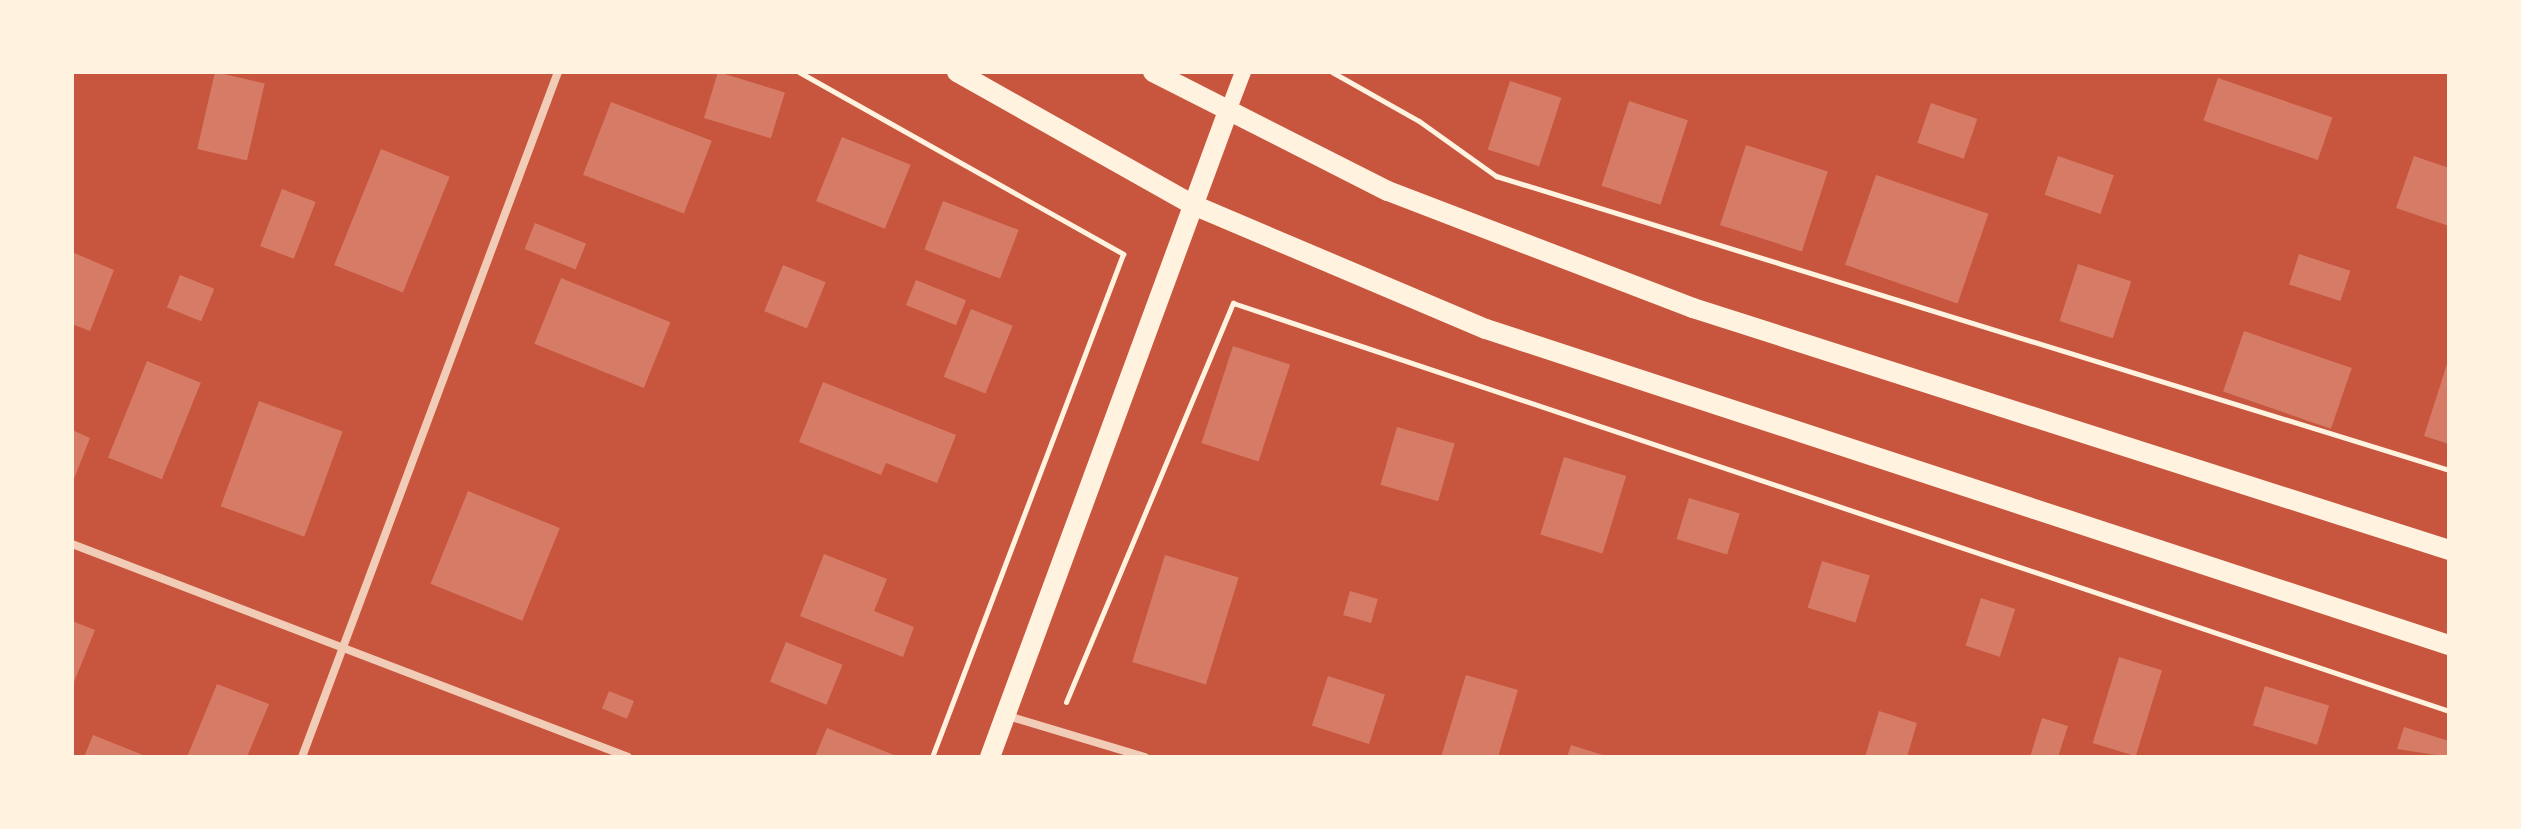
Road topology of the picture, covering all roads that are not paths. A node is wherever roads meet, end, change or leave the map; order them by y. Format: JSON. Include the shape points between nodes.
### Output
{"nodes":[{"id":1,"x":558,"y":72,"type":"edge"},
{"id":2,"x":957,"y":72,"type":"edge"},
{"id":3,"x":1153,"y":72,"type":"edge"},
{"id":4,"x":1243,"y":72,"type":"edge"},
{"id":5,"x":1227,"y":114,"type":"junction"},
{"id":6,"x":1191,"y":204,"type":"junction"},
{"id":7,"x":72,"y":544,"type":"edge"},
{"id":8,"x":2449,"y":550,"type":"edge"},
{"id":9,"x":2449,"y":645,"type":"edge"},
{"id":10,"x":344,"y":646,"type":"junction"},
{"id":11,"x":1005,"y":715,"type":"junction"},
{"id":12,"x":302,"y":757,"type":"edge"},
{"id":13,"x":628,"y":757,"type":"edge"},
{"id":14,"x":990,"y":757,"type":"edge"},
{"id":15,"x":1145,"y":757,"type":"edge"}],
"edges":[{"from":1,"to":10,"type":"street"},
{"from":2,"to":6,"type":"main road"},
{"from":3,"to":5,"type":"main road"},
{"from":4,"to":5,"type":"main road"},
{"from":5,"to":6,"type":"main road"},
{"from":5,"to":8,"type":"main road","via":[[1388,191],[1693,308]]},
{"from":6,"to":9,"type":"main road","via":[[1486,329]]},
{"from":6,"to":11,"type":"main road"},
{"from":7,"to":10,"type":"street"},
{"from":10,"to":12,"type":"street"},
{"from":10,"to":13,"type":"street"},
{"from":11,"to":14,"type":"main road"},
{"from":11,"to":15,"type":"street"}]}
